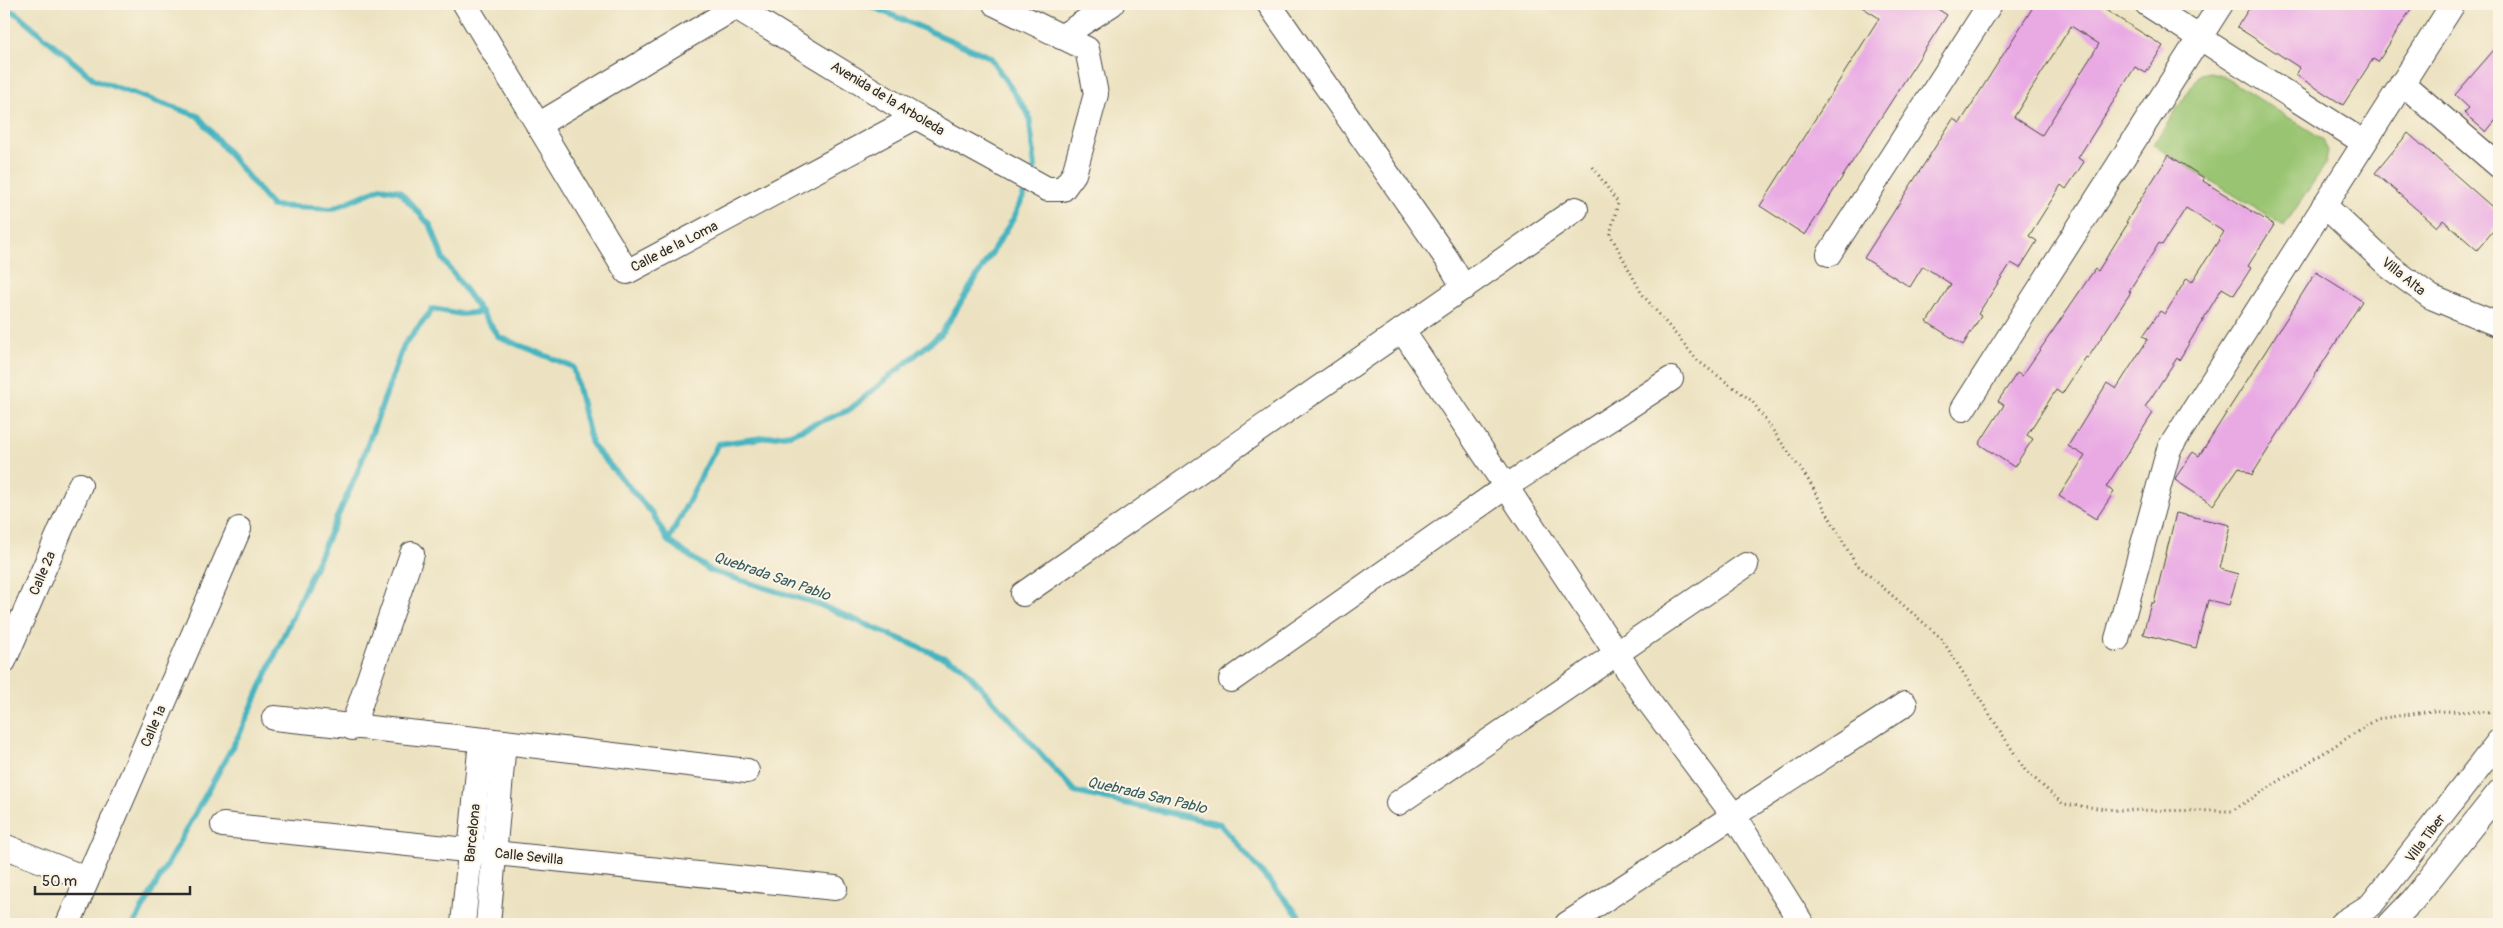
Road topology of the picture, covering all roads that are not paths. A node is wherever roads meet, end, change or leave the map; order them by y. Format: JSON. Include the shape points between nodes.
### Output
{"nodes":[{"id":1,"x":465,"y":4,"type":"edge"},
{"id":2,"x":995,"y":4,"type":"edge"},
{"id":3,"x":1112,"y":4,"type":"edge"},
{"id":4,"x":1269,"y":4,"type":"edge"},
{"id":5,"x":1990,"y":4,"type":"edge"},
{"id":6,"x":2147,"y":4,"type":"edge"},
{"id":7,"x":2221,"y":4,"type":"edge"},
{"id":8,"x":2453,"y":4,"type":"edge"},
{"id":9,"x":733,"y":5,"type":"edge"},
{"id":10,"x":1061,"y":37,"type":"junction"},
{"id":11,"x":2200,"y":38,"type":"junction"},
{"id":12,"x":2402,"y":84,"type":"junction"},
{"id":13,"x":916,"y":117,"type":"junction"},
{"id":14,"x":538,"y":125,"type":"junction"},
{"id":15,"x":2363,"y":142,"type":"junction"},
{"id":16,"x":2499,"y":166,"type":"edge"},
{"id":17,"x":2324,"y":205,"type":"junction"},
{"id":18,"x":1576,"y":209,"type":"dead end"},
{"id":19,"x":1829,"y":254,"type":"dead end"},
{"id":20,"x":1464,"y":288,"type":"junction"},
{"id":21,"x":2499,"y":325,"type":"edge"},
{"id":22,"x":1402,"y":330,"type":"junction"},
{"id":23,"x":1671,"y":379,"type":"dead end"},
{"id":24,"x":1963,"y":409,"type":"dead end"},
{"id":25,"x":80,"y":485,"type":"dead end"},
{"id":26,"x":1507,"y":486,"type":"junction"},
{"id":27,"x":238,"y":529,"type":"dead end"},
{"id":28,"x":412,"y":554,"type":"dead end"},
{"id":29,"x":1746,"y":565,"type":"dead end"},
{"id":30,"x":1023,"y":594,"type":"dead end"},
{"id":31,"x":2117,"y":639,"type":"dead end"},
{"id":32,"x":1617,"y":653,"type":"junction"},
{"id":33,"x":4,"y":661,"type":"edge"},
{"id":34,"x":1231,"y":680,"type":"dead end"},
{"id":35,"x":1905,"y":704,"type":"dead end"},
{"id":36,"x":274,"y":718,"type":"dead end"},
{"id":37,"x":352,"y":728,"type":"junction"},
{"id":38,"x":493,"y":741,"type":"junction"},
{"id":39,"x":2499,"y":741,"type":"edge"},
{"id":40,"x":747,"y":771,"type":"dead end"},
{"id":41,"x":2462,"y":790,"type":"junction"},
{"id":42,"x":1398,"y":803,"type":"dead end"},
{"id":43,"x":2495,"y":806,"type":"edge"},
{"id":44,"x":1734,"y":816,"type":"junction"},
{"id":45,"x":223,"y":825,"type":"dead end"},
{"id":46,"x":4,"y":846,"type":"edge"},
{"id":47,"x":470,"y":850,"type":"junction"},
{"id":48,"x":495,"y":853,"type":"junction"},
{"id":49,"x":87,"y":878,"type":"junction"},
{"id":50,"x":835,"y":888,"type":"dead end"},
{"id":51,"x":68,"y":924,"type":"edge"},
{"id":52,"x":463,"y":924,"type":"edge"},
{"id":53,"x":488,"y":924,"type":"edge"},
{"id":54,"x":1567,"y":924,"type":"edge"},
{"id":55,"x":1802,"y":924,"type":"edge"},
{"id":56,"x":2341,"y":924,"type":"edge"},
{"id":57,"x":2390,"y":924,"type":"edge"}],
"edges":[{"from":1,"to":14,"type":"street","name":"Calle de la Loma"},
{"from":2,"to":10,"type":"street"},
{"from":3,"to":10,"type":"street"},
{"from":4,"to":20,"type":"street","via":[[1442,251]]},
{"from":5,"to":19,"type":"street"},
{"from":6,"to":11,"type":"street"},
{"from":7,"to":11,"type":"street"},
{"from":8,"to":12,"type":"street"},
{"from":9,"to":13,"type":"street","name":"Avenida de la Arboleda"},
{"from":9,"to":14,"type":"street"},
{"from":10,"to":13,"type":"street","name":"Avenida de la Arboleda","via":[[1087,49],[1096,94],[1074,174],[1063,188],[1047,190]]},
{"from":11,"to":15,"type":"street"},
{"from":11,"to":24,"type":"street"},
{"from":12,"to":15,"type":"street"},
{"from":12,"to":16,"type":"street"},
{"from":13,"to":14,"type":"street","name":"Calle de la Loma","via":[[627,272]]},
{"from":15,"to":17,"type":"street"},
{"from":17,"to":21,"type":"street","name":"Villa Alta","via":[[2391,268],[2431,297]]},
{"from":17,"to":31,"type":"street","via":[[2169,449]]},
{"from":18,"to":20,"type":"street"},
{"from":20,"to":22,"type":"street"},
{"from":22,"to":26,"type":"street"},
{"from":22,"to":30,"type":"street"},
{"from":23,"to":26,"type":"street"},
{"from":25,"to":33,"type":"street","name":"Calle 2a"},
{"from":26,"to":32,"type":"street"},
{"from":26,"to":34,"type":"street"},
{"from":27,"to":49,"type":"street","name":"Calle 1a"},
{"from":28,"to":37,"type":"street"},
{"from":29,"to":32,"type":"street"},
{"from":32,"to":42,"type":"street"},
{"from":32,"to":44,"type":"street","via":[[1649,702]]},
{"from":35,"to":44,"type":"street"},
{"from":36,"to":37,"type":"street"},
{"from":37,"to":38,"type":"street"},
{"from":38,"to":40,"type":"street"},
{"from":38,"to":47,"type":"street","name":"Barcelona"},
{"from":38,"to":48,"type":"street","name":"Barcelona"},
{"from":39,"to":41,"type":"street","name":"Villa Tiber"},
{"from":41,"to":43,"type":"street"},
{"from":41,"to":56,"type":"street","name":"Villa Tiber","via":[[2372,905]]},
{"from":43,"to":57,"type":"street","name":"Villa Tiber"},
{"from":44,"to":54,"type":"street"},
{"from":44,"to":55,"type":"street"},
{"from":45,"to":47,"type":"street","name":"Calle Sevilla"},
{"from":46,"to":49,"type":"street"},
{"from":47,"to":48,"type":"street","name":"Calle Sevilla"},
{"from":47,"to":52,"type":"street","name":"Barcelona"},
{"from":48,"to":50,"type":"street","name":"Calle Sevilla"},
{"from":48,"to":53,"type":"street","name":"Barcelona"},
{"from":49,"to":51,"type":"street","name":"Calle 1a"}]}
